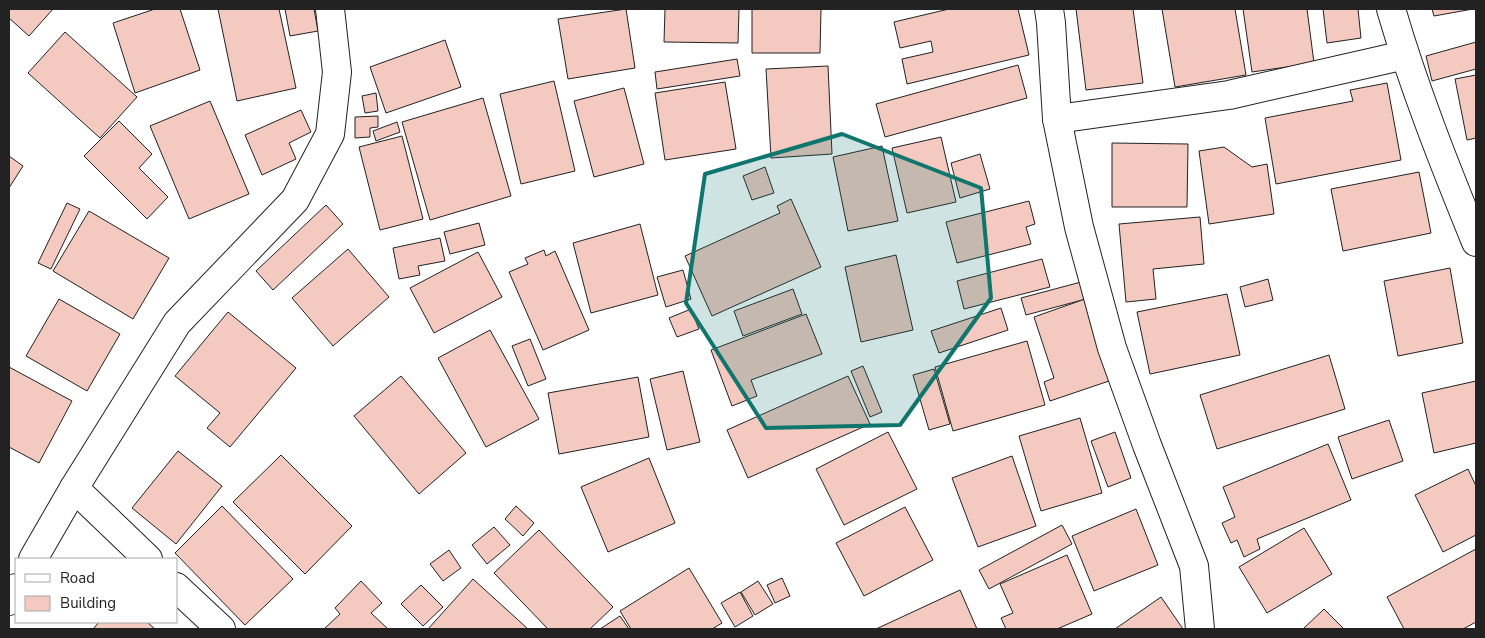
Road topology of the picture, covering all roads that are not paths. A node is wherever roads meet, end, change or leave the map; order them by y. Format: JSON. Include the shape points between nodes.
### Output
{"nodes":[{"id":1,"x":330,"y":9,"type":"edge"},
{"id":2,"x":1049,"y":9,"type":"edge"},
{"id":3,"x":1391,"y":9,"type":"edge"},
{"id":4,"x":1405,"y":55,"type":"junction"},
{"id":5,"x":1057,"y":120,"type":"junction"},
{"id":6,"x":1476,"y":242,"type":"edge"},
{"id":7,"x":74,"y":488,"type":"junction"},
{"id":8,"x":34,"y":558,"type":"edge"},
{"id":9,"x":147,"y":558,"type":"edge"},
{"id":10,"x":178,"y":589,"type":"edge"},
{"id":11,"x":15,"y":590,"type":"edge"},
{"id":12,"x":9,"y":601,"type":"edge"},
{"id":13,"x":221,"y":629,"type":"edge"},
{"id":14,"x":1200,"y":629,"type":"edge"}],
"edges":[{"from":1,"to":7,"type":"street","via":[[337,72],[330,134],[326,142],[295,200],[177,324]]},
{"from":2,"to":5,"type":"street"},
{"from":3,"to":4,"type":"street"},
{"from":4,"to":5,"type":"street","via":[[1229,96]]},
{"from":4,"to":6,"type":"street"},
{"from":5,"to":14,"type":"street","via":[[1079,227],[1112,348],[1194,566]]},
{"from":7,"to":8,"type":"street"},
{"from":7,"to":9,"type":"street"},
{"from":10,"to":13,"type":"street"},
{"from":11,"to":12,"type":"street"}]}
